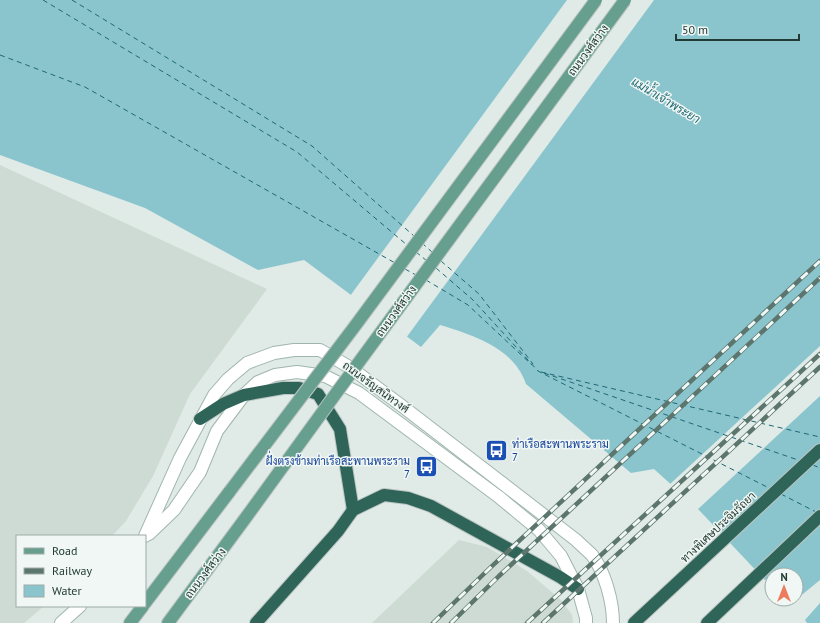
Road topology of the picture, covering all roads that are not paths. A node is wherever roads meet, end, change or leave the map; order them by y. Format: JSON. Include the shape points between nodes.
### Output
{"nodes":[{"id":1,"x":596,"y":0,"type":"edge"},
{"id":2,"x":625,"y":0,"type":"edge"},
{"id":3,"x":244,"y":395,"type":"junction"},
{"id":4,"x":200,"y":419,"type":"junction"},
{"id":5,"x":820,"y":450,"type":"edge"},
{"id":6,"x":353,"y":510,"type":"junction"},
{"id":7,"x":820,"y":516,"type":"edge"},
{"id":8,"x":146,"y":535,"type":"edge"},
{"id":9,"x":146,"y":536,"type":"edge"},
{"id":10,"x":578,"y":590,"type":"junction"},
{"id":11,"x":146,"y":602,"type":"edge"},
{"id":12,"x":79,"y":607,"type":"edge"},
{"id":13,"x":142,"y":607,"type":"edge"},
{"id":14,"x":61,"y":623,"type":"edge"},
{"id":15,"x":130,"y":623,"type":"edge"},
{"id":16,"x":168,"y":623,"type":"edge"},
{"id":17,"x":256,"y":623,"type":"edge"},
{"id":18,"x":586,"y":623,"type":"edge"},
{"id":19,"x":613,"y":623,"type":"edge"},
{"id":20,"x":634,"y":623,"type":"edge"},
{"id":21,"x":707,"y":623,"type":"edge"}],
"edges":[{"from":1,"to":11,"type":"main road","name":"ถนนวงศ์สว่าง","bridge":true,"via":[[355,326]]},
{"from":2,"to":16,"type":"main road","name":"ถนนวงศ์สว่าง","bridge":true},
{"from":3,"to":4,"type":"highway","via":[[223,404]]},
{"from":3,"to":6,"type":"highway","via":[[283,388],[299,388],[318,394],[340,429]]},
{"from":3,"to":9,"type":"main road","name":"ถนนจรัญสนิทวงศ์","via":[[217,431],[200,472],[174,510]]},
{"from":3,"to":10,"type":"main road","name":"ถนนจรัญสนิทวงศ์","via":[[258,382],[275,374],[297,372],[325,376],[359,393],[499,497],[539,530],[561,556]]},
{"from":4,"to":8,"type":"main road","name":"ถนนจรัญสนิทวงศ์"},
{"from":4,"to":19,"type":"main road","name":"ถนนจรัญสนิทวงศ์","via":[[214,395],[247,363],[274,353],[320,350],[351,368],[396,401],[576,540],[592,556],[606,581]]},
{"from":5,"to":20,"type":"highway","name":"ทางพิเศษประจิมรัถยา"},
{"from":6,"to":10,"type":"highway","via":[[384,495],[408,498],[431,506],[560,577]]},
{"from":6,"to":17,"type":"highway","via":[[338,531]]},
{"from":7,"to":21,"type":"highway"},
{"from":10,"to":18,"type":"main road","name":"ถนนจรัญสนิทวงศ์"},
{"from":12,"to":14,"type":"main road"},
{"from":13,"to":15,"type":"main road"}]}
